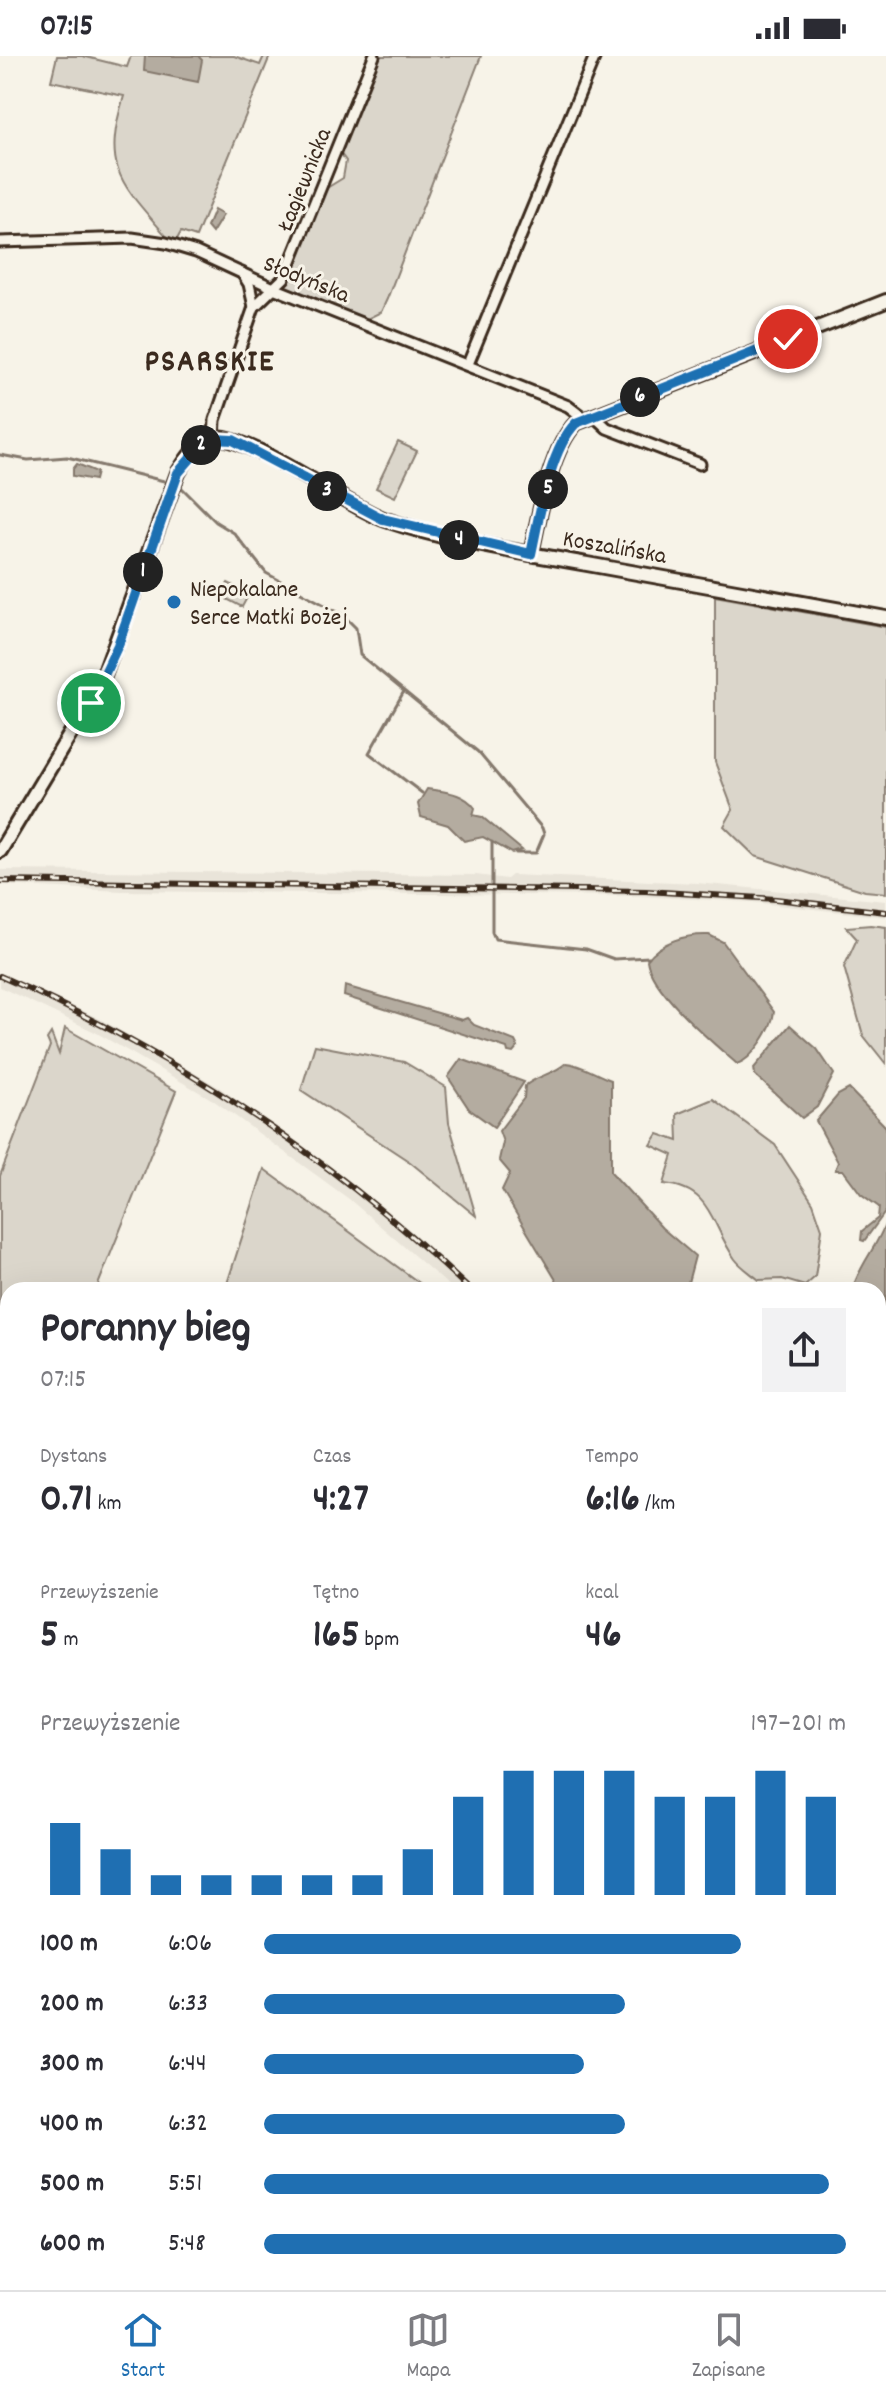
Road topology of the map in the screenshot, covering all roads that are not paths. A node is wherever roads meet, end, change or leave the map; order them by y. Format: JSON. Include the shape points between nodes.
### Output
{"nodes":[{"id":1,"x":374,"y":56,"type":"edge"},
{"id":2,"x":595,"y":56,"type":"edge"},
{"id":3,"x":0,"y":242,"type":"edge"},
{"id":4,"x":242,"y":273,"type":"junction"},
{"id":5,"x":276,"y":289,"type":"junction"},
{"id":6,"x":886,"y":301,"type":"edge"},
{"id":7,"x":254,"y":307,"type":"junction"},
{"id":8,"x":468,"y":364,"type":"junction"},
{"id":9,"x":589,"y":417,"type":"junction"},
{"id":10,"x":214,"y":439,"type":"junction"},
{"id":11,"x":700,"y":464,"type":"dead end"},
{"id":12,"x":531,"y":554,"type":"junction"},
{"id":13,"x":886,"y":618,"type":"edge"},
{"id":14,"x":0,"y":851,"type":"edge"}],
"edges":[{"from":1,"to":5,"type":"street","name":"Łagiewnicka"},
{"from":2,"to":8,"type":"street"},
{"from":3,"to":4,"type":"street","name":"Słodyńska","via":[[149,240],[196,252]]},
{"from":4,"to":5,"type":"street","name":"Słodyńska"},
{"from":4,"to":7,"type":"street"},
{"from":5,"to":7,"type":"street","name":"Łagiewnicka"},
{"from":5,"to":8,"type":"street","name":"Słodyńska"},
{"from":6,"to":9,"type":"street"},
{"from":7,"to":10,"type":"street","via":[[215,420]]},
{"from":8,"to":9,"type":"street","name":"Słodyńska"},
{"from":9,"to":11,"type":"street","name":"Słodyńska"},
{"from":9,"to":12,"type":"street","via":[[569,431],[561,445]]},
{"from":10,"to":12,"type":"street","name":"Koszalińska","via":[[250,447],[383,519]]},
{"from":10,"to":14,"type":"street","via":[[194,451],[178,473],[101,683]]},
{"from":12,"to":13,"type":"street","name":"Koszalińska"}]}
